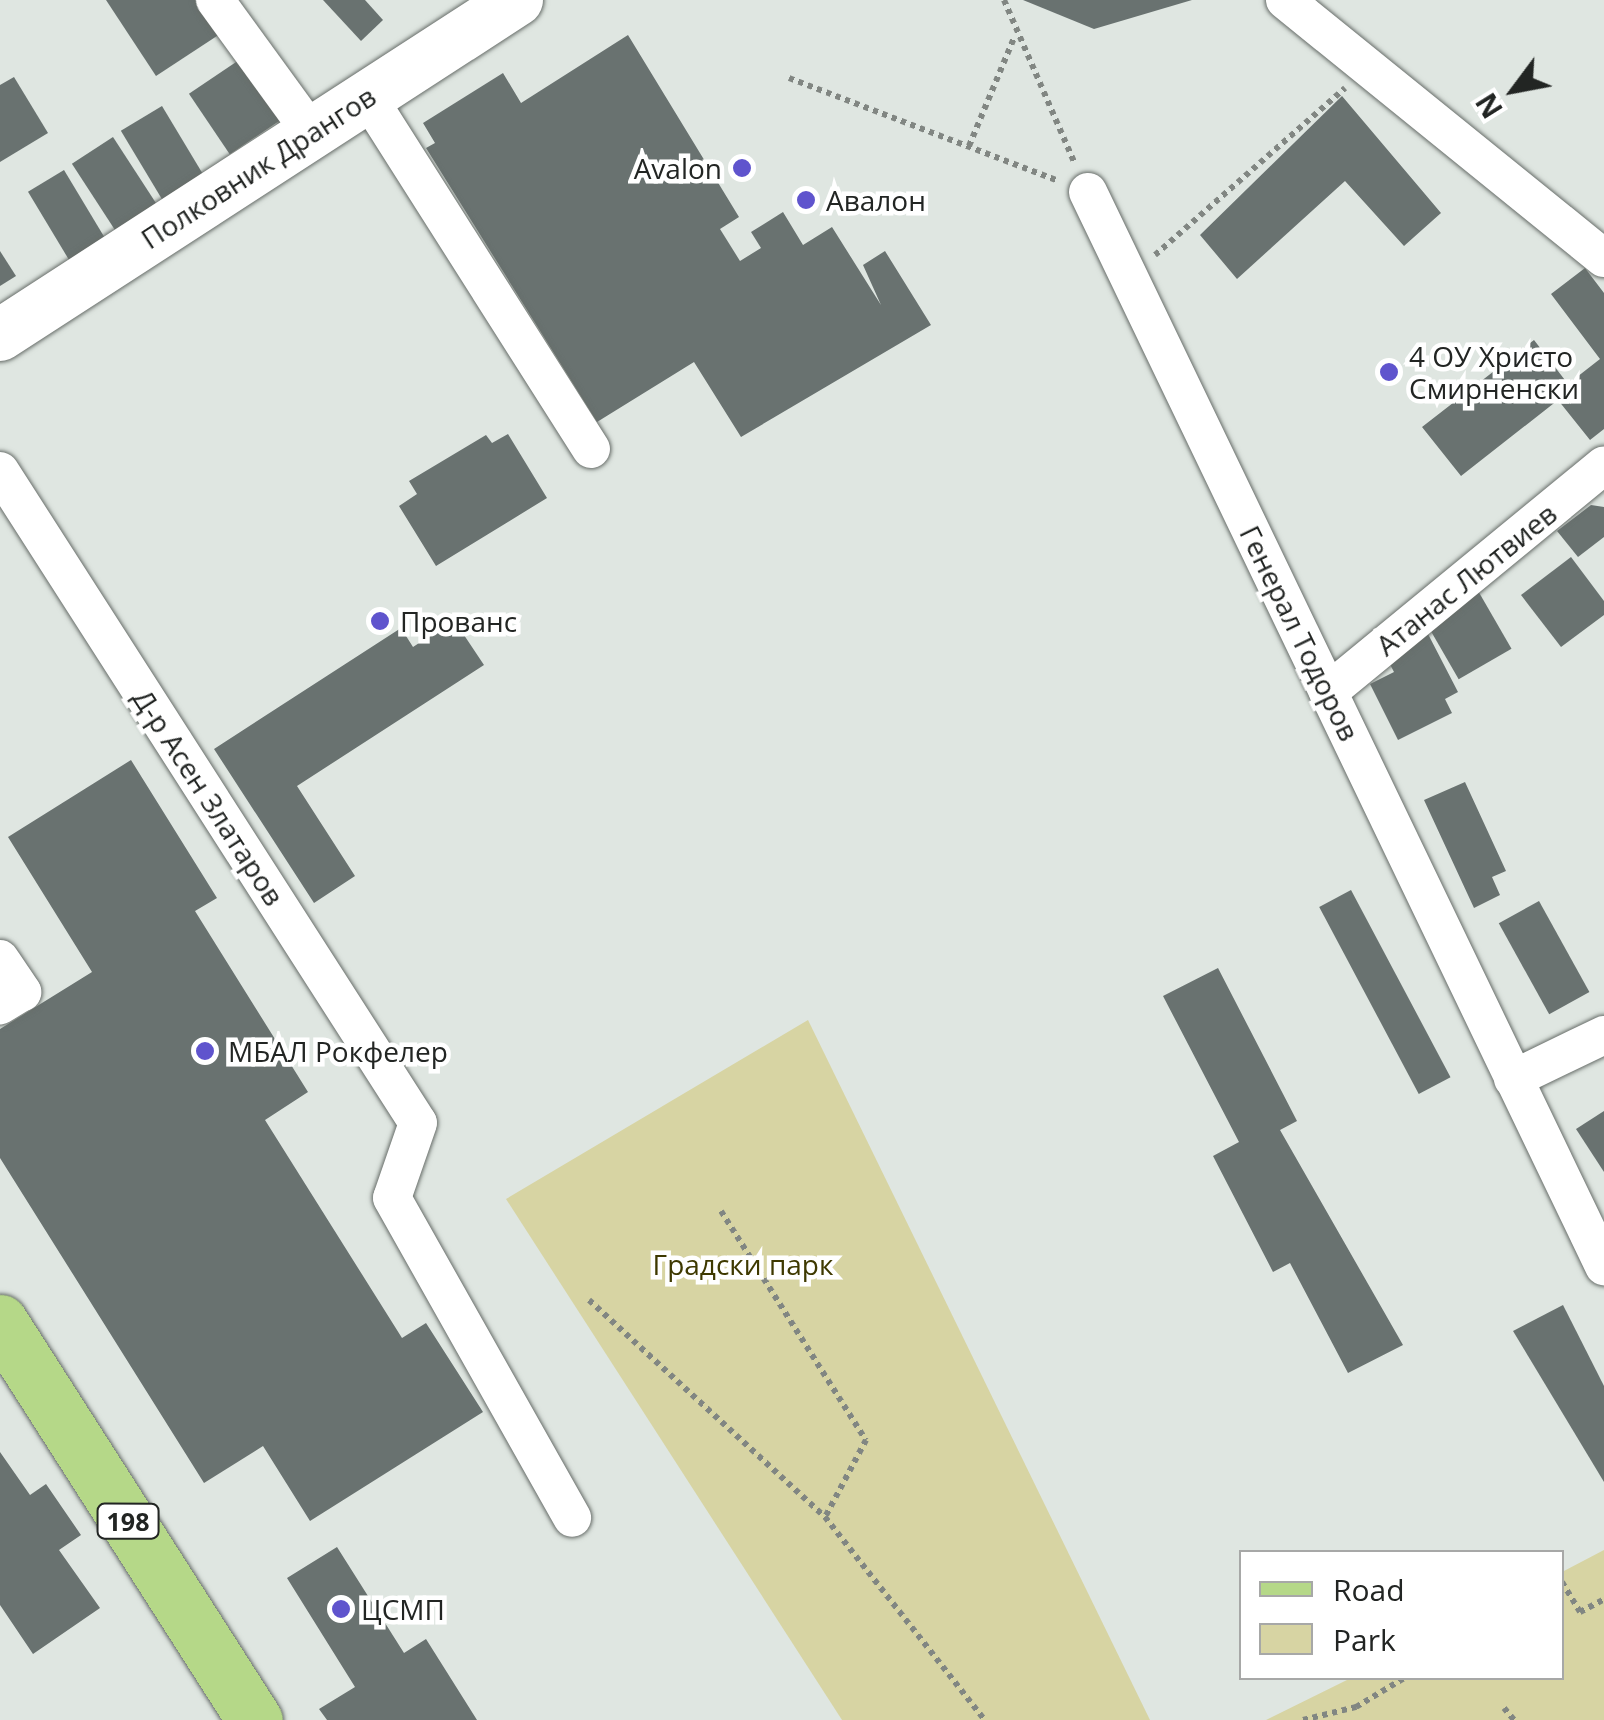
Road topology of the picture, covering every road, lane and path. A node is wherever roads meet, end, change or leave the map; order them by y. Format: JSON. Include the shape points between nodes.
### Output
{"nodes":[{"id":1,"x":214,"y":0,"type":"edge"},
{"id":2,"x":517,"y":0,"type":"edge"},
{"id":3,"x":1004,"y":0,"type":"edge"},
{"id":4,"x":1285,"y":0,"type":"edge"},
{"id":5,"x":1014,"y":38,"type":"junction"},
{"id":6,"x":1368,"y":67,"type":"junction"},
{"id":7,"x":789,"y":78,"type":"dead end"},
{"id":8,"x":367,"y":96,"type":"junction"},
{"id":9,"x":311,"y":132,"type":"junction"},
{"id":10,"x":969,"y":146,"type":"junction"},
{"id":11,"x":1088,"y":192,"type":"junction"},
{"id":12,"x":1604,"y":258,"type":"edge"},
{"id":13,"x":1130,"y":278,"type":"junction"},
{"id":14,"x":0,"y":335,"type":"edge"},
{"id":15,"x":590,"y":448,"type":"dead end"},
{"id":16,"x":1604,"y":465,"type":"edge"},
{"id":17,"x":0,"y":471,"type":"edge"},
{"id":18,"x":1328,"y":692,"type":"junction"},
{"id":19,"x":0,"y":959,"type":"edge"},
{"id":20,"x":0,"y":1006,"type":"edge"},
{"id":21,"x":1604,"y":1035,"type":"edge"},
{"id":22,"x":1514,"y":1079,"type":"junction"},
{"id":23,"x":721,"y":1211,"type":"dead end"},
{"id":24,"x":1604,"y":1266,"type":"edge"},
{"id":25,"x":588,"y":1300,"type":"dead end"},
{"id":26,"x":0,"y":1322,"type":"edge"},
{"id":27,"x":825,"y":1517,"type":"junction"},
{"id":28,"x":572,"y":1518,"type":"dead end"},
{"id":29,"x":1564,"y":1585,"type":"edge"},
{"id":30,"x":1604,"y":1599,"type":"edge"},
{"id":31,"x":1401,"y":1680,"type":"edge"},
{"id":32,"x":1504,"y":1708,"type":"dead end"},
{"id":33,"x":255,"y":1720,"type":"edge"},
{"id":34,"x":985,"y":1720,"type":"edge"},
{"id":35,"x":1303,"y":1720,"type":"edge"},
{"id":36,"x":1514,"y":1720,"type":"edge"}],
"edges":[{"from":1,"to":9,"type":"street"},
{"from":2,"to":8,"type":"street","name":"Полковник Дрангов"},
{"from":3,"to":5,"type":"path"},
{"from":4,"to":6,"type":"street"},
{"from":5,"to":10,"type":"path"},
{"from":5,"to":11,"type":"path"},
{"from":6,"to":12,"type":"street"},
{"from":6,"to":13,"type":"path"},
{"from":7,"to":10,"type":"path"},
{"from":8,"to":9,"type":"street","name":"Полковник Дрангов"},
{"from":8,"to":15,"type":"street"},
{"from":9,"to":14,"type":"street","name":"Полковник Дрангов"},
{"from":10,"to":11,"type":"path"},
{"from":11,"to":13,"type":"street","name":"Генерал Тодоров"},
{"from":13,"to":18,"type":"street","name":"Генерал Тодоров"},
{"from":16,"to":18,"type":"street","name":"Атанас Лютвиев"},
{"from":17,"to":28,"type":"street","name":"Д-р Асен Златаров","via":[[418,1123],[392,1198]]},
{"from":18,"to":22,"type":"street","name":"Генерал Тодоров"},
{"from":19,"to":20,"type":"street","via":[[22,992]]},
{"from":21,"to":22,"type":"street"},
{"from":22,"to":24,"type":"street","name":"Генерал Тодоров"},
{"from":23,"to":27,"type":"path","via":[[866,1440]]},
{"from":25,"to":27,"type":"path"},
{"from":26,"to":33,"type":"main road","number":"198"},
{"from":27,"to":34,"type":"path"},
{"from":29,"to":30,"type":"path","via":[[1580,1612]]},
{"from":31,"to":35,"type":"path","via":[[1356,1707]]},
{"from":32,"to":36,"type":"path"}]}
